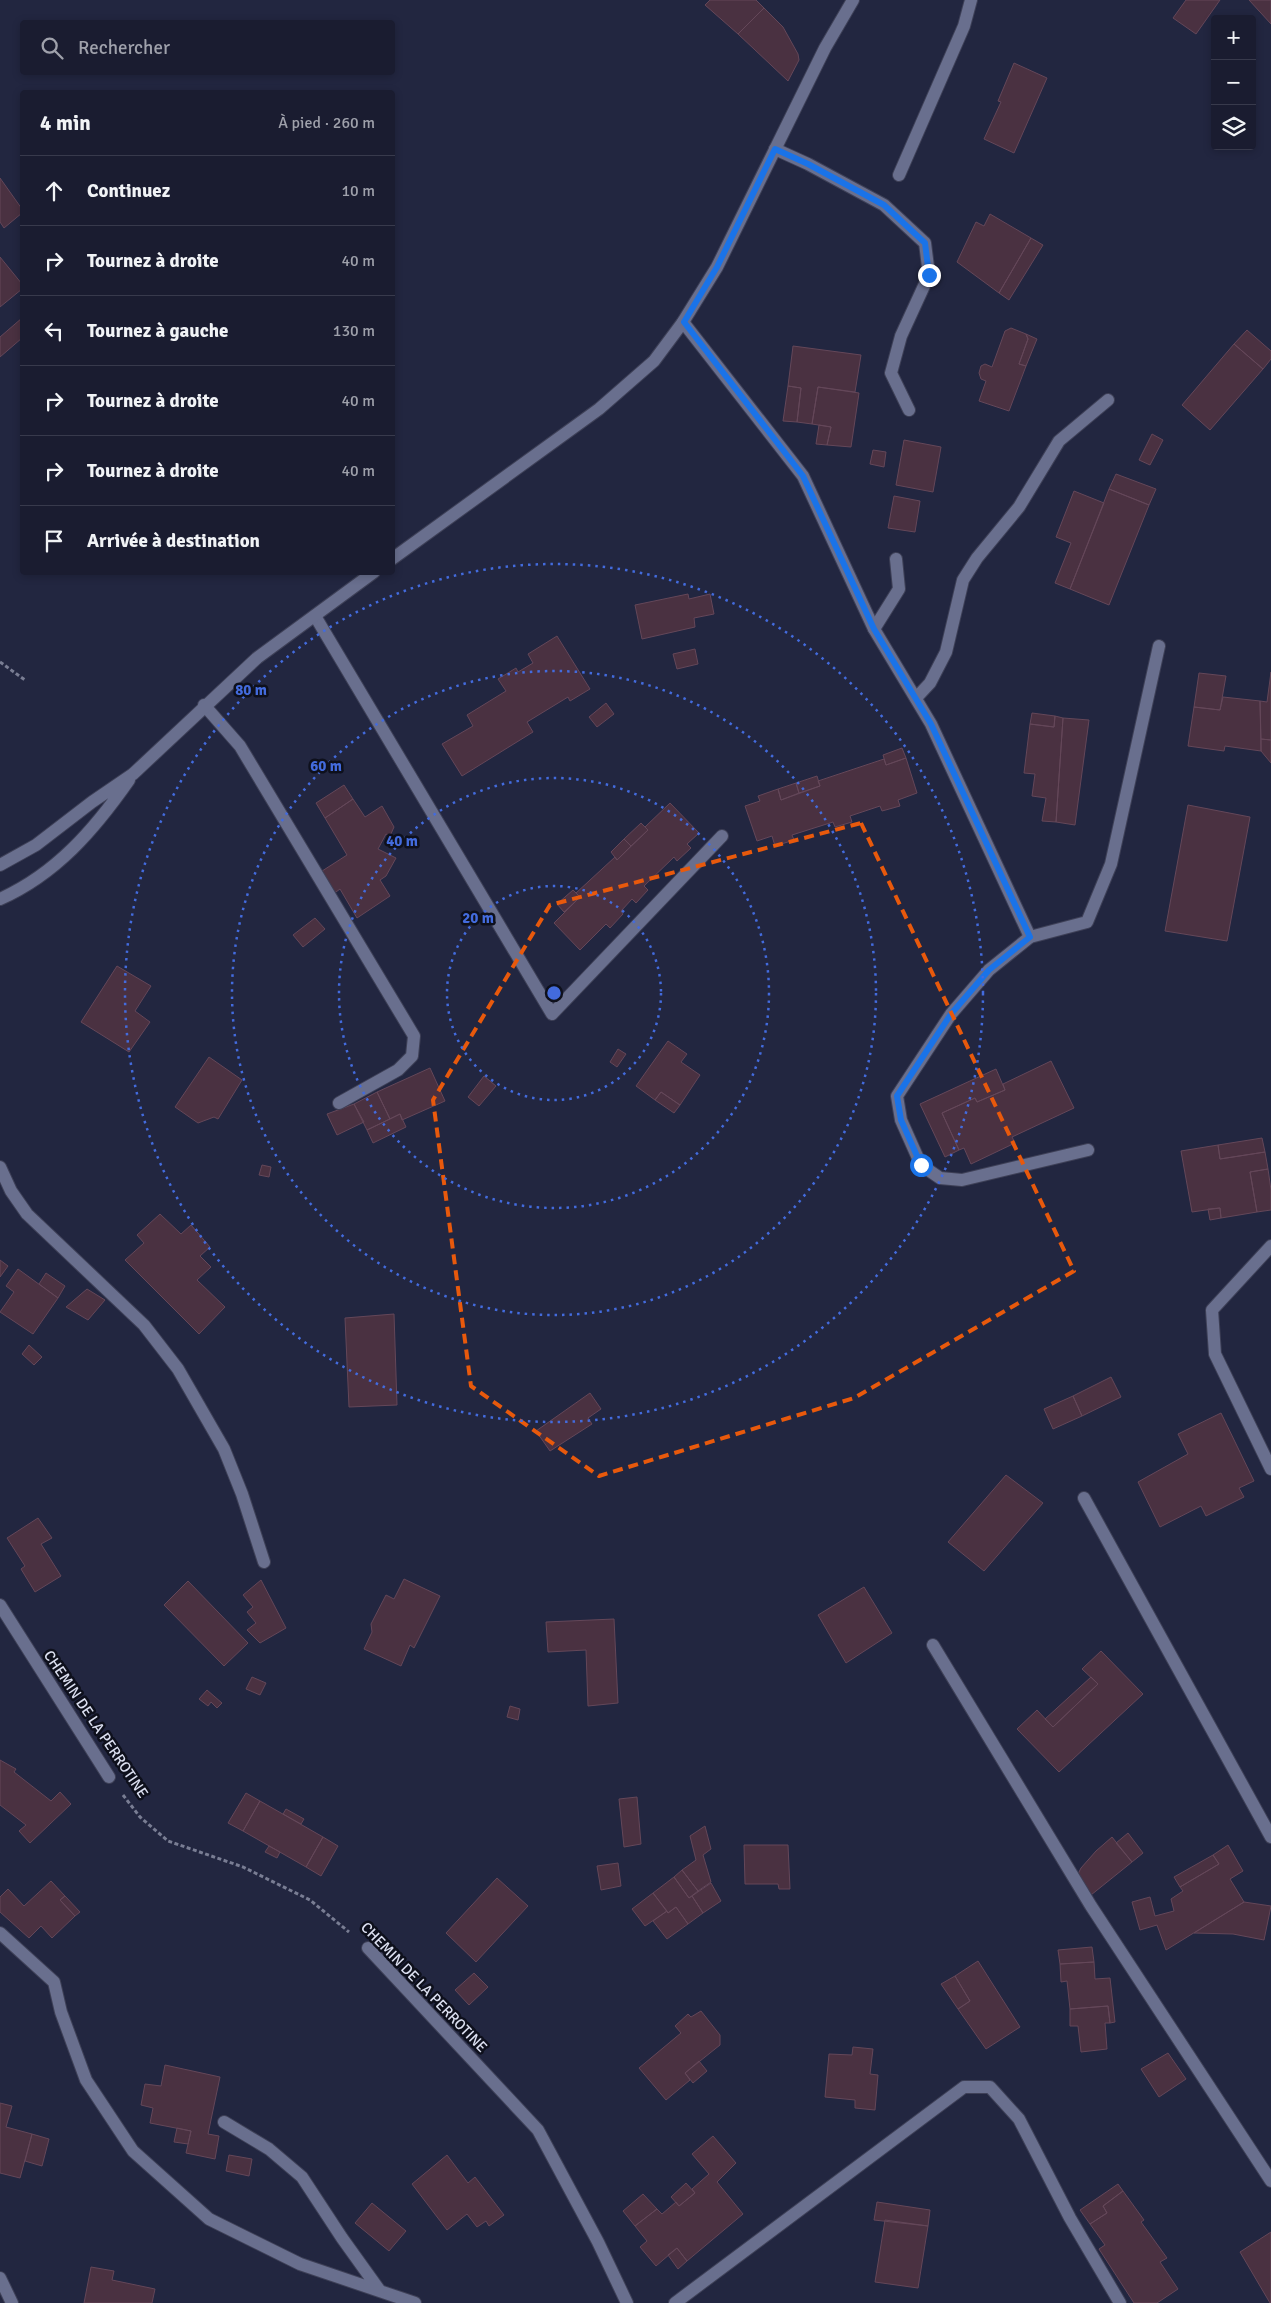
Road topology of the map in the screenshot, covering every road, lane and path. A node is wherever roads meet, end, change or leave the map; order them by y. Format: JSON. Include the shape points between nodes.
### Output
{"nodes":[{"id":1,"x":853,"y":0,"type":"edge"},
{"id":2,"x":971,"y":0,"type":"edge"},
{"id":3,"x":775,"y":149,"type":"junction"},
{"id":4,"x":899,"y":175,"type":"dead end"},
{"id":5,"x":684,"y":322,"type":"junction"},
{"id":6,"x":1108,"y":400,"type":"dead end"},
{"id":7,"x":909,"y":410,"type":"dead end"},
{"id":8,"x":395,"y":557,"type":"edge"},
{"id":9,"x":896,"y":559,"type":"dead end"},
{"id":10,"x":370,"y":575,"type":"edge"},
{"id":11,"x":314,"y":616,"type":"junction"},
{"id":12,"x":874,"y":629,"type":"junction"},
{"id":13,"x":1159,"y":646,"type":"dead end"},
{"id":14,"x":0,"y":662,"type":"edge"},
{"id":15,"x":25,"y":680,"type":"dead end"},
{"id":16,"x":916,"y":698,"type":"junction"},
{"id":17,"x":204,"y":705,"type":"junction"},
{"id":18,"x":133,"y":774,"type":"junction"},
{"id":19,"x":722,"y":836,"type":"dead end"},
{"id":20,"x":0,"y":865,"type":"edge"},
{"id":21,"x":0,"y":899,"type":"edge"},
{"id":22,"x":1030,"y":937,"type":"junction"},
{"id":23,"x":338,"y":1103,"type":"dead end"},
{"id":24,"x":1088,"y":1150,"type":"dead end"},
{"id":25,"x":0,"y":1167,"type":"edge"},
{"id":26,"x":1271,"y":1246,"type":"edge"},
{"id":27,"x":1271,"y":1469,"type":"edge"},
{"id":28,"x":1084,"y":1498,"type":"dead end"},
{"id":29,"x":264,"y":1562,"type":"dead end"},
{"id":30,"x":0,"y":1605,"type":"edge"},
{"id":31,"x":934,"y":1645,"type":"dead end"},
{"id":32,"x":109,"y":1777,"type":"joint"},
{"id":33,"x":1271,"y":1837,"type":"edge"},
{"id":34,"x":0,"y":1933,"type":"edge"},
{"id":35,"x":368,"y":1948,"type":"joint"},
{"id":36,"x":224,"y":2122,"type":"dead end"},
{"id":37,"x":1271,"y":2182,"type":"edge"},
{"id":38,"x":0,"y":2278,"type":"edge"},
{"id":39,"x":380,"y":2291,"type":"junction"},
{"id":40,"x":12,"y":2303,"type":"edge"},
{"id":41,"x":415,"y":2303,"type":"edge"},
{"id":42,"x":627,"y":2303,"type":"edge"},
{"id":43,"x":675,"y":2303,"type":"edge"},
{"id":44,"x":1120,"y":2303,"type":"edge"}],
"edges":[{"from":1,"to":3,"type":"street","via":[[825,48]]},
{"from":2,"to":4,"type":"street","via":[[964,26]]},
{"from":3,"to":5,"type":"street","via":[[717,267]]},
{"from":3,"to":7,"type":"street","via":[[884,205],[925,243],[929,275],[901,336],[891,374]]},
{"from":5,"to":8,"type":"street","via":[[654,360],[599,409]]},
{"from":5,"to":12,"type":"street","via":[[803,476]]},
{"from":6,"to":16,"type":"street","via":[[1059,441],[1019,507],[977,558],[963,580],[946,652],[930,683]]},
{"from":9,"to":12,"type":"street","via":[[898,589]]},
{"from":10,"to":11,"type":"street"},
{"from":11,"to":17,"type":"street","via":[[257,658]]},
{"from":11,"to":19,"type":"street","via":[[552,1014]]},
{"from":12,"to":16,"type":"street"},
{"from":13,"to":22,"type":"street","via":[[1111,864],[1087,922]]},
{"from":14,"to":15,"type":"path"},
{"from":16,"to":22,"type":"street"},
{"from":17,"to":18,"type":"street"},
{"from":17,"to":23,"type":"street","via":[[240,746],[414,1036],[412,1056],[398,1070]]},
{"from":18,"to":20,"type":"street","via":[[36,845]]},
{"from":18,"to":21,"type":"street","via":[[108,810],[55,866]]},
{"from":22,"to":24,"type":"street","via":[[989,970],[951,1014],[897,1096],[901,1120],[921,1165],[940,1178],[962,1180]]},
{"from":25,"to":29,"type":"street","via":[[27,1214],[144,1325],[178,1369],[224,1450]]},
{"from":26,"to":27,"type":"street","via":[[1212,1310],[1215,1354]]},
{"from":28,"to":33,"type":"street"},
{"from":30,"to":32,"type":"street","name":"CHEMIN DE LA PERROTINE"},
{"from":31,"to":37,"type":"street","via":[[1091,1906]]},
{"from":32,"to":35,"type":"path","name":"CHEMIN DE LA PERROTINE","via":[[140,1817],[168,1842],[243,1867],[310,1900]]},
{"from":34,"to":39,"type":"street","via":[[54,1982],[61,2012],[86,2080],[133,2151],[209,2219],[300,2264]]},
{"from":35,"to":42,"type":"street","name":"CHEMIN DE LA PERROTINE","via":[[538,2130]]},
{"from":36,"to":39,"type":"street","via":[[269,2150],[302,2176]]},
{"from":38,"to":40,"type":"street"},
{"from":39,"to":41,"type":"street"},
{"from":43,"to":44,"type":"street","via":[[964,2087],[990,2087],[1018,2119],[1070,2218]]}]}
